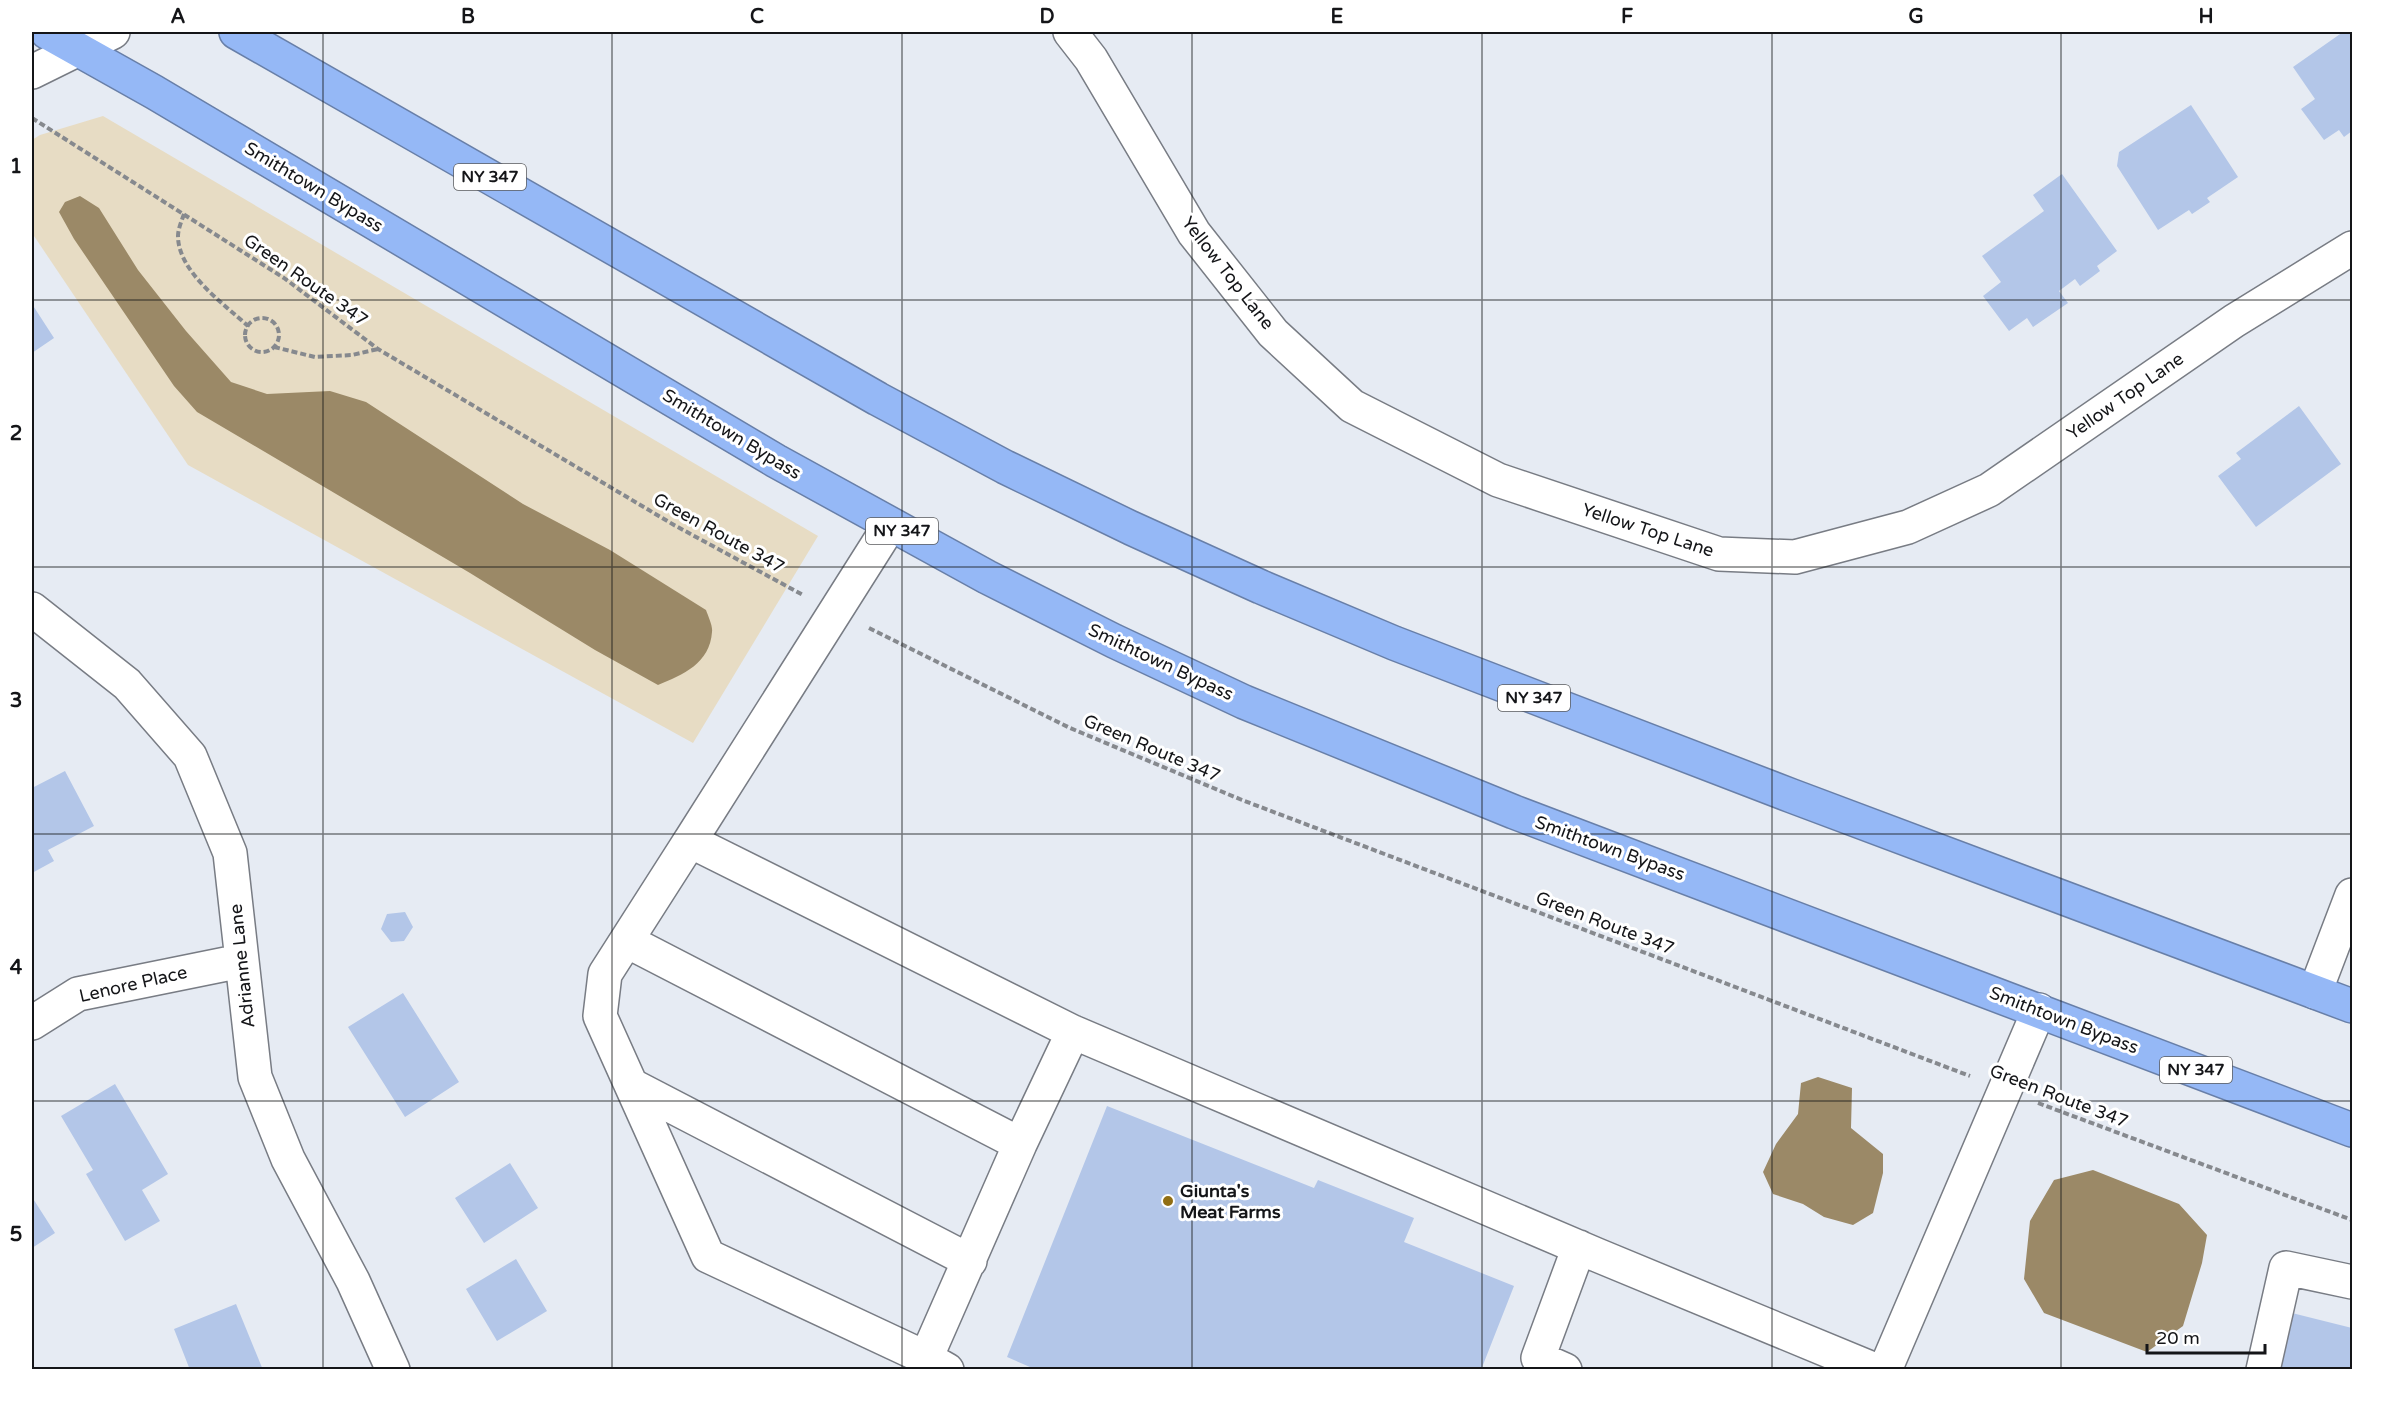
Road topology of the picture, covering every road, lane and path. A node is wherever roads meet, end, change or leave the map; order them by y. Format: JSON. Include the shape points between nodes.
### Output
{"nodes":[{"id":1,"x":47,"y":32,"type":"edge"},
{"id":2,"x":113,"y":32,"type":"edge"},
{"id":3,"x":236,"y":32,"type":"edge"},
{"id":4,"x":1075,"y":33,"type":"edge"},
{"id":5,"x":76,"y":50,"type":"junction"},
{"id":6,"x":32,"y":72,"type":"edge"},
{"id":7,"x":32,"y":118,"type":"edge"},
{"id":8,"x":184,"y":214,"type":"junction"},
{"id":9,"x":2352,"y":249,"type":"edge"},
{"id":10,"x":248,"y":326,"type":"junction"},
{"id":11,"x":274,"y":347,"type":"junction"},
{"id":12,"x":378,"y":349,"type":"junction"},
{"id":13,"x":890,"y":525,"type":"junction"},
{"id":14,"x":32,"y":609,"type":"edge"},
{"id":15,"x":835,"y":611,"type":"junction"},
{"id":16,"x":690,"y":841,"type":"junction"},
{"id":17,"x":2352,"y":895,"type":"edge"},
{"id":18,"x":627,"y":941,"type":"junction"},
{"id":19,"x":241,"y":961,"type":"junction"},
{"id":20,"x":2315,"y":992,"type":"junction"},
{"id":21,"x":2352,"y":1006,"type":"edge"},
{"id":22,"x":2039,"y":1010,"type":"junction"},
{"id":23,"x":32,"y":1023,"type":"edge"},
{"id":24,"x":1073,"y":1032,"type":"junction"},
{"id":25,"x":631,"y":1085,"type":"junction"},
{"id":26,"x":2005,"y":1091,"type":"junction"},
{"id":27,"x":2352,"y":1130,"type":"edge"},
{"id":28,"x":1020,"y":1144,"type":"junction"},
{"id":29,"x":2352,"y":1220,"type":"edge"},
{"id":30,"x":1579,"y":1247,"type":"junction"},
{"id":31,"x":970,"y":1261,"type":"junction"},
{"id":32,"x":2352,"y":1282,"type":"edge"},
{"id":33,"x":936,"y":1364,"type":"edge"},
{"id":34,"x":393,"y":1370,"type":"edge"},
{"id":35,"x":1565,"y":1370,"type":"edge"},
{"id":36,"x":1875,"y":1370,"type":"edge"},
{"id":37,"x":1885,"y":1370,"type":"edge"},
{"id":38,"x":2263,"y":1370,"type":"edge"}],
"edges":[{"from":1,"to":5,"type":"highway","name":"Smithtown Bypass","number":"NY 347"},
{"from":2,"to":5,"type":"street"},
{"from":3,"to":20,"type":"highway","number":"NY 347","via":[[878,399],[1131,528],[1394,643]]},
{"from":4,"to":9,"type":"street","name":"Yellow Top Lane","via":[[1194,233],[1273,333],[1352,406],[1498,480],[1719,554],[1795,556],[1908,527],[1989,490],[2234,321]]},
{"from":5,"to":6,"type":"street"},
{"from":5,"to":13,"type":"highway","name":"Smithtown Bypass","number":"NY 347","via":[[154,92]]},
{"from":7,"to":8,"type":"path","name":"Green Route 347"},
{"from":8,"to":10,"type":"path","via":[[178,236],[184,259],[206,289]]},
{"from":8,"to":12,"type":"path","name":"Green Route 347","via":[[284,278]]},
{"from":10,"to":11,"type":"path","via":[[245,336],[253,350],[264,352]]},
{"from":10,"to":11,"type":"path","via":[[262,319],[272,322],[279,331]]},
{"from":11,"to":12,"type":"path","via":[[315,357]]},
{"from":12,"to":15,"type":"path","name":"Green Route 347","via":[[674,525]]},
{"from":13,"to":15,"type":"street"},
{"from":13,"to":22,"type":"highway","name":"Smithtown Bypass","number":"NY 347","via":[[1114,641],[1255,706],[1514,813]]},
{"from":14,"to":19,"type":"street","name":"Adrianne Lane","via":[[127,684],[190,756],[230,853]]},
{"from":15,"to":16,"type":"street"},
{"from":15,"to":26,"type":"path","name":"Green Route 347","via":[[1070,728],[1242,800]]},
{"from":16,"to":18,"type":"street"},
{"from":16,"to":24,"type":"street"},
{"from":17,"to":20,"type":"street"},
{"from":18,"to":25,"type":"street","via":[[605,974],[600,1016]]},
{"from":18,"to":28,"type":"street"},
{"from":19,"to":23,"type":"street","name":"Lenore Place","via":[[78,994]]},
{"from":19,"to":34,"type":"street","name":"Adrianne Lane","via":[[255,1077],[288,1159],[353,1281]]},
{"from":20,"to":21,"type":"highway","number":"NY 347"},
{"from":22,"to":26,"type":"street"},
{"from":22,"to":27,"type":"highway","name":"Smithtown Bypass","number":"NY 347"},
{"from":24,"to":28,"type":"street"},
{"from":24,"to":30,"type":"street"},
{"from":25,"to":31,"type":"street"},
{"from":25,"to":33,"type":"street","via":[[708,1256]]},
{"from":26,"to":29,"type":"path","name":"Green Route 347"},
{"from":26,"to":37,"type":"street"},
{"from":28,"to":31,"type":"street"},
{"from":30,"to":35,"type":"street","via":[[1538,1358]]},
{"from":30,"to":36,"type":"street"},
{"from":31,"to":33,"type":"street"},
{"from":32,"to":38,"type":"street","via":[[2286,1268]]}]}
